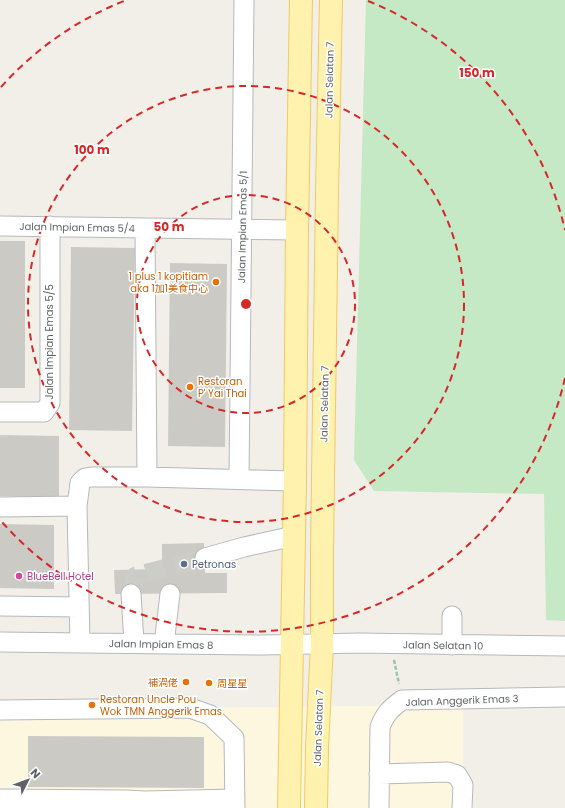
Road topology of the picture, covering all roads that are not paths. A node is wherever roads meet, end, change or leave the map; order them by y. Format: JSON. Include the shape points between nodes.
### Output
{"nodes":[{"id":1,"x":244,"y":0,"type":"edge"},
{"id":2,"x":301,"y":0,"type":"edge"},
{"id":3,"x":331,"y":0,"type":"edge"},
{"id":4,"x":0,"y":226,"type":"edge"},
{"id":5,"x":50,"y":226,"type":"junction"},
{"id":6,"x":145,"y":228,"type":"junction"},
{"id":7,"x":242,"y":229,"type":"junction"},
{"id":8,"x":297,"y":230,"type":"junction"},
{"id":9,"x":0,"y":412,"type":"edge"},
{"id":10,"x":147,"y":477,"type":"junction"},
{"id":11,"x":239,"y":479,"type":"junction"},
{"id":12,"x":295,"y":481,"type":"junction"},
{"id":13,"x":77,"y":506,"type":"junction"},
{"id":14,"x":0,"y":507,"type":"edge"},
{"id":15,"x":294,"y":536,"type":"junction"},
{"id":16,"x":205,"y":558,"type":"tunnel mouth"},
{"id":17,"x":130,"y":594,"type":"tunnel mouth"},
{"id":18,"x":170,"y":594,"type":"dead end"},
{"id":19,"x":0,"y":606,"type":"edge"},
{"id":20,"x":79,"y":607,"type":"junction"},
{"id":21,"x":452,"y":616,"type":"dead end"},
{"id":22,"x":0,"y":642,"type":"edge"},
{"id":23,"x":80,"y":643,"type":"junction"},
{"id":24,"x":134,"y":643,"type":"junction"},
{"id":25,"x":164,"y":644,"type":"junction"},
{"id":26,"x":292,"y":644,"type":"junction"},
{"id":27,"x":322,"y":644,"type":"junction"},
{"id":28,"x":452,"y":645,"type":"junction"},
{"id":29,"x":565,"y":646,"type":"edge"},
{"id":30,"x":565,"y":697,"type":"edge"},
{"id":31,"x":0,"y":710,"type":"edge"},
{"id":32,"x":379,"y":774,"type":"junction"},
{"id":33,"x":0,"y":799,"type":"edge"},
{"id":34,"x":235,"y":804,"type":"edge"},
{"id":35,"x":145,"y":805,"type":"edge"},
{"id":36,"x":289,"y":808,"type":"edge"},
{"id":37,"x":316,"y":808,"type":"edge"},
{"id":38,"x":379,"y":808,"type":"edge"},
{"id":39,"x":462,"y":808,"type":"edge"}],
"edges":[{"from":1,"to":7,"type":"street","name":"Jalan Impian Emas 5/1"},
{"from":2,"to":8,"type":"main road"},
{"from":3,"to":27,"type":"main road","name":"Jalan Selatan 7"},
{"from":4,"to":5,"type":"street","name":"Jalan Impian Emas 5/4"},
{"from":5,"to":6,"type":"street","name":"Jalan Impian Emas 5/4"},
{"from":5,"to":9,"type":"street","name":"Jalan Impian Emas 5/5","via":[[50,403],[44,412]]},
{"from":6,"to":7,"type":"street","name":"Jalan Impian Emas 5/4"},
{"from":6,"to":10,"type":"street"},
{"from":7,"to":8,"type":"street","name":"Jalan Impian Emas 5/4"},
{"from":7,"to":11,"type":"street","name":"Jalan Impian Emas 5/1"},
{"from":8,"to":12,"type":"main road"},
{"from":10,"to":11,"type":"street"},
{"from":10,"to":13,"type":"street","via":[[85,478],[80,482]]},
{"from":11,"to":12,"type":"street"},
{"from":12,"to":15,"type":"main road"},
{"from":13,"to":14,"type":"street"},
{"from":13,"to":20,"type":"street"},
{"from":15,"to":16,"type":"street"},
{"from":15,"to":26,"type":"main road"},
{"from":17,"to":24,"type":"street"},
{"from":18,"to":25,"type":"street"},
{"from":19,"to":20,"type":"street"},
{"from":20,"to":23,"type":"street"},
{"from":21,"to":28,"type":"street"},
{"from":22,"to":23,"type":"street","name":"Jalan Impian Emas 8"},
{"from":23,"to":24,"type":"street","name":"Jalan Impian Emas 8"},
{"from":24,"to":25,"type":"street","name":"Jalan Impian Emas 8"},
{"from":25,"to":26,"type":"street","name":"Jalan Impian Emas 8"},
{"from":26,"to":27,"type":"street","name":"Jalan Impian Emas 8"},
{"from":26,"to":36,"type":"main road"},
{"from":27,"to":28,"type":"street","name":"Jalan Selatan 10"},
{"from":27,"to":37,"type":"main road","name":"Jalan Selatan 7"},
{"from":28,"to":29,"type":"street","name":"Jalan Selatan 10"},
{"from":30,"to":32,"type":"street","name":"Jalan Anggerik Emas 3","via":[[402,700],[384,717],[380,727]]},
{"from":31,"to":34,"type":"street","via":[[190,708],[210,715],[234,738]]},
{"from":32,"to":38,"type":"street","name":"Jalan Anggerik Emas 3"},
{"from":32,"to":39,"type":"street","via":[[448,772],[457,775],[463,785]]},
{"from":33,"to":35,"type":"street","via":[[126,800]]},
{"from":34,"to":35,"type":"street"}]}
